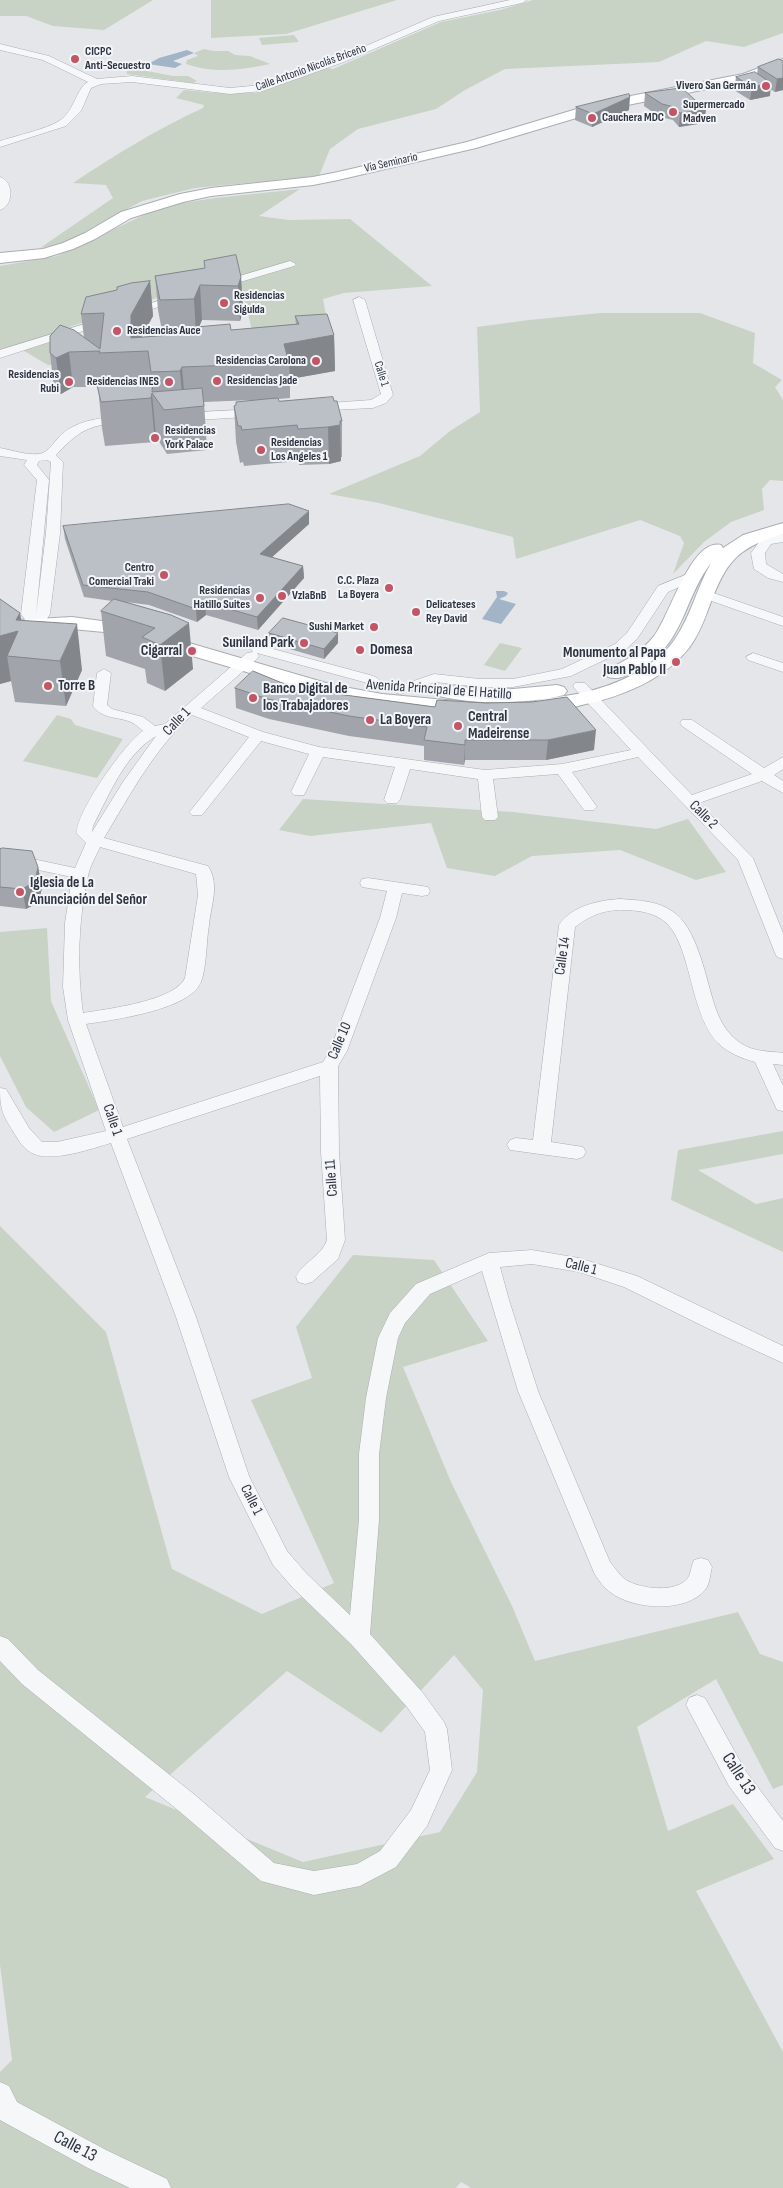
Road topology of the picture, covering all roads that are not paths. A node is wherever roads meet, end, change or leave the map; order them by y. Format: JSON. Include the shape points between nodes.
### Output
{"nodes":[{"id":1,"x":522,"y":0,"type":"edge"},
{"id":2,"x":0,"y":47,"type":"edge"},
{"id":3,"x":783,"y":63,"type":"edge"},
{"id":4,"x":96,"y":82,"type":"junction"},
{"id":5,"x":0,"y":144,"type":"edge"},
{"id":6,"x":0,"y":180,"type":"edge"},
{"id":7,"x":0,"y":207,"type":"edge"},
{"id":8,"x":0,"y":258,"type":"edge"},
{"id":9,"x":290,"y":264,"type":"dead end"},
{"id":10,"x":208,"y":289,"type":"edge"},
{"id":11,"x":189,"y":294,"type":"edge"},
{"id":12,"x":359,"y":300,"type":"dead end"},
{"id":13,"x":0,"y":354,"type":"edge"},
{"id":14,"x":306,"y":409,"type":"edge"},
{"id":15,"x":267,"y":412,"type":"edge"},
{"id":16,"x":170,"y":418,"type":"edge"},
{"id":17,"x":141,"y":419,"type":"edge"},
{"id":18,"x":0,"y":452,"type":"edge"},
{"id":19,"x":42,"y":457,"type":"junction"},
{"id":20,"x":49,"y":479,"type":"junction"},
{"id":21,"x":783,"y":518,"type":"edge"},
{"id":22,"x":783,"y":528,"type":"edge"},
{"id":23,"x":783,"y":538,"type":"edge"},
{"id":24,"x":695,"y":575,"type":"junction"},
{"id":25,"x":783,"y":578,"type":"edge"},
{"id":26,"x":705,"y":594,"type":"junction"},
{"id":27,"x":0,"y":617,"type":"edge"},
{"id":28,"x":35,"y":618,"type":"junction"},
{"id":29,"x":783,"y":622,"type":"edge"},
{"id":30,"x":0,"y":627,"type":"edge"},
{"id":31,"x":251,"y":657,"type":"junction"},
{"id":32,"x":753,"y":657,"type":"dead end"},
{"id":33,"x":783,"y":668,"type":"edge"},
{"id":34,"x":104,"y":673,"type":"dead end"},
{"id":35,"x":401,"y":690,"type":"junction"},
{"id":36,"x":586,"y":691,"type":"junction"},
{"id":37,"x":190,"y":709,"type":"junction"},
{"id":38,"x":687,"y":724,"type":"dead end"},
{"id":39,"x":161,"y":729,"type":"junction"},
{"id":40,"x":258,"y":734,"type":"junction"},
{"id":41,"x":318,"y":752,"type":"junction"},
{"id":42,"x":641,"y":752,"type":"junction"},
{"id":43,"x":783,"y":762,"type":"edge"},
{"id":44,"x":404,"y":764,"type":"junction"},
{"id":45,"x":562,"y":769,"type":"junction"},
{"id":46,"x":485,"y":775,"type":"junction"},
{"id":47,"x":763,"y":775,"type":"junction"},
{"id":48,"x":783,"y":788,"type":"edge"},
{"id":49,"x":299,"y":792,"type":"dead end"},
{"id":50,"x":392,"y":800,"type":"dead end"},
{"id":51,"x":689,"y":801,"type":"junction"},
{"id":52,"x":589,"y":807,"type":"dead end"},
{"id":53,"x":197,"y":812,"type":"dead end"},
{"id":54,"x":490,"y":817,"type":"dead end"},
{"id":55,"x":95,"y":841,"type":"junction"},
{"id":56,"x":0,"y":856,"type":"edge"},
{"id":57,"x":80,"y":874,"type":"junction"},
{"id":58,"x":368,"y":883,"type":"dead end"},
{"id":59,"x":396,"y":887,"type":"junction"},
{"id":60,"x":422,"y":891,"type":"dead end"},
{"id":61,"x":783,"y":953,"type":"edge"},
{"id":62,"x":76,"y":1020,"type":"junction"},
{"id":63,"x":762,"y":1059,"type":"junction"},
{"id":64,"x":783,"y":1059,"type":"edge"},
{"id":65,"x":329,"y":1066,"type":"junction"},
{"id":66,"x":0,"y":1094,"type":"edge"},
{"id":67,"x":783,"y":1105,"type":"edge"},
{"id":68,"x":117,"y":1136,"type":"junction"},
{"id":69,"x":516,"y":1145,"type":"dead end"},
{"id":70,"x":541,"y":1148,"type":"junction"},
{"id":71,"x":577,"y":1152,"type":"dead end"},
{"id":72,"x":489,"y":1260,"type":"junction"},
{"id":73,"x":305,"y":1277,"type":"dead end"},
{"id":74,"x":783,"y":1355,"type":"edge"},
{"id":75,"x":701,"y":1567,"type":"dead end"},
{"id":76,"x":359,"y":1638,"type":"junction"},
{"id":77,"x":0,"y":1646,"type":"edge"},
{"id":78,"x":697,"y":1705,"type":"dead end"},
{"id":79,"x":783,"y":1840,"type":"edge"},
{"id":80,"x":0,"y":2095,"type":"edge"},
{"id":81,"x":158,"y":2188,"type":"edge"}],
"edges":[{"from":1,"to":4,"type":"street","name":"Calle Antonio Nicolás Briceño","via":[[436,20],[326,65],[250,90],[215,90],[132,79]]},
{"from":2,"to":4,"type":"street","via":[[46,58]]},
{"from":3,"to":8,"type":"main road","name":"Vía Seminario","via":[[746,77],[600,106],[471,145],[338,176],[211,192],[167,201],[126,215],[68,246]]},
{"from":4,"to":5,"type":"street","via":[[87,86],[76,111],[62,124]]},
{"from":6,"to":7,"type":"street","via":[[6,196]]},
{"from":9,"to":10,"type":"street"},
{"from":11,"to":13,"type":"street"},
{"from":12,"to":14,"type":"street","name":"Calle 1","via":[[387,394],[373,404]]},
{"from":15,"to":16,"type":"street"},
{"from":17,"to":19,"type":"street","via":[[92,422],[80,426]]},
{"from":18,"to":19,"type":"street"},
{"from":19,"to":20,"type":"street","via":[[54,458],[57,462]]},
{"from":19,"to":20,"type":"street","via":[[30,465]]},
{"from":20,"to":28,"type":"street"},
{"from":20,"to":28,"type":"street","via":[[58,533]]},
{"from":21,"to":24,"type":"main road","name":"Avenida Principal de El Hatillo","via":[[756,526],[723,542],[710,552]]},
{"from":22,"to":26,"type":"main road","name":"Avenida Principal de El Hatillo","via":[[758,534],[734,547],[717,566]]},
{"from":23,"to":25,"type":"street","via":[[767,541],[758,553],[760,566]]},
{"from":24,"to":35,"type":"street","via":[[663,589],[632,636],[620,647],[566,673],[513,683],[434,678]]},
{"from":24,"to":36,"type":"main road","name":"Avenida Principal de El Hatillo","via":[[670,629],[657,645]]},
{"from":26,"to":29,"type":"street"},
{"from":26,"to":36,"type":"main road","name":"Avenida Principal de El Hatillo","via":[[691,630],[671,657],[645,675]]},
{"from":27,"to":28,"type":"main road","name":"Avenida Principal de El Hatillo"},
{"from":28,"to":30,"type":"main road","name":"Avenida Principal de El Hatillo"},
{"from":28,"to":31,"type":"main road","name":"Avenida Principal de El Hatillo","via":[[117,628]]},
{"from":31,"to":35,"type":"main road","name":"Avenida Principal de El Hatillo","via":[[338,681]]},
{"from":31,"to":36,"type":"main road","name":"Avenida Principal de El Hatillo","via":[[331,691],[440,706],[511,709],[546,706]]},
{"from":31,"to":37,"type":"street","name":"Calle 1"},
{"from":32,"to":33,"type":"street"},
{"from":34,"to":39,"type":"street","via":[[100,706],[107,712]]},
{"from":35,"to":36,"type":"main road","name":"Avenida Principal de El Hatillo","via":[[488,697]]},
{"from":36,"to":42,"type":"street","name":"Calle 2"},
{"from":37,"to":39,"type":"street","name":"Calle 1"},
{"from":37,"to":40,"type":"street"},
{"from":38,"to":47,"type":"street"},
{"from":39,"to":55,"type":"street","name":"Calle 1"},
{"from":40,"to":41,"type":"street"},
{"from":40,"to":53,"type":"street"},
{"from":41,"to":44,"type":"street"},
{"from":41,"to":49,"type":"street"},
{"from":42,"to":45,"type":"street"},
{"from":42,"to":51,"type":"street","name":"Calle 2"},
{"from":43,"to":47,"type":"street"},
{"from":44,"to":46,"type":"street"},
{"from":44,"to":50,"type":"street"},
{"from":45,"to":46,"type":"street"},
{"from":45,"to":52,"type":"street"},
{"from":46,"to":54,"type":"street"},
{"from":47,"to":48,"type":"street"},
{"from":47,"to":51,"type":"street"},
{"from":51,"to":61,"type":"street","name":"Calle 2","via":[[746,858]]},
{"from":55,"to":57,"type":"street","name":"Calle 1"},
{"from":55,"to":62,"type":"street","via":[[202,870],[206,875],[204,902],[192,984],[180,995],[152,1004]]},
{"from":56,"to":57,"type":"street"},
{"from":57,"to":62,"type":"street","name":"Calle 1","via":[[73,923],[71,987]]},
{"from":58,"to":59,"type":"street"},
{"from":59,"to":60,"type":"street"},
{"from":59,"to":65,"type":"street","name":"Calle 10","via":[[388,918],[338,1051]]},
{"from":62,"to":68,"type":"street","name":"Calle 1"},
{"from":63,"to":64,"type":"street","name":"Calle 14"},
{"from":63,"to":67,"type":"street"},
{"from":63,"to":70,"type":"street","name":"Calle 14","via":[[733,1046],[716,1031],[690,951],[679,926],[668,915],[644,906],[615,904],[584,911],[567,925]]},
{"from":65,"to":68,"type":"street","name":"Calle 10"},
{"from":65,"to":73,"type":"street","name":"Calle 11","via":[[336,1240],[331,1254]]},
{"from":66,"to":68,"type":"street","name":"Calle 10","via":[[31,1143],[40,1150]]},
{"from":68,"to":76,"type":"street","name":"Calle 1","via":[[186,1317],[239,1477],[280,1558]]},
{"from":69,"to":70,"type":"street"},
{"from":70,"to":71,"type":"street"},
{"from":72,"to":74,"type":"street","name":"Calle 1","via":[[532,1257],[579,1265],[630,1281]]},
{"from":72,"to":75,"type":"street","via":[[528,1391],[602,1568],[618,1586],[636,1594],[659,1597],[682,1595],[698,1583]]},
{"from":72,"to":76,"type":"street","name":"Calle 1","via":[[423,1289],[397,1318],[388,1338],[369,1454],[369,1520]]},
{"from":76,"to":77,"type":"street","via":[[415,1700],[436,1729],[440,1770],[419,1818],[388,1858],[360,1875],[314,1883],[269,1873],[30,1677]]},
{"from":78,"to":79,"type":"street","name":"Calle 13","via":[[737,1778]]},
{"from":80,"to":81,"type":"street","name":"Calle 13","via":[[8,2111]]}]}
